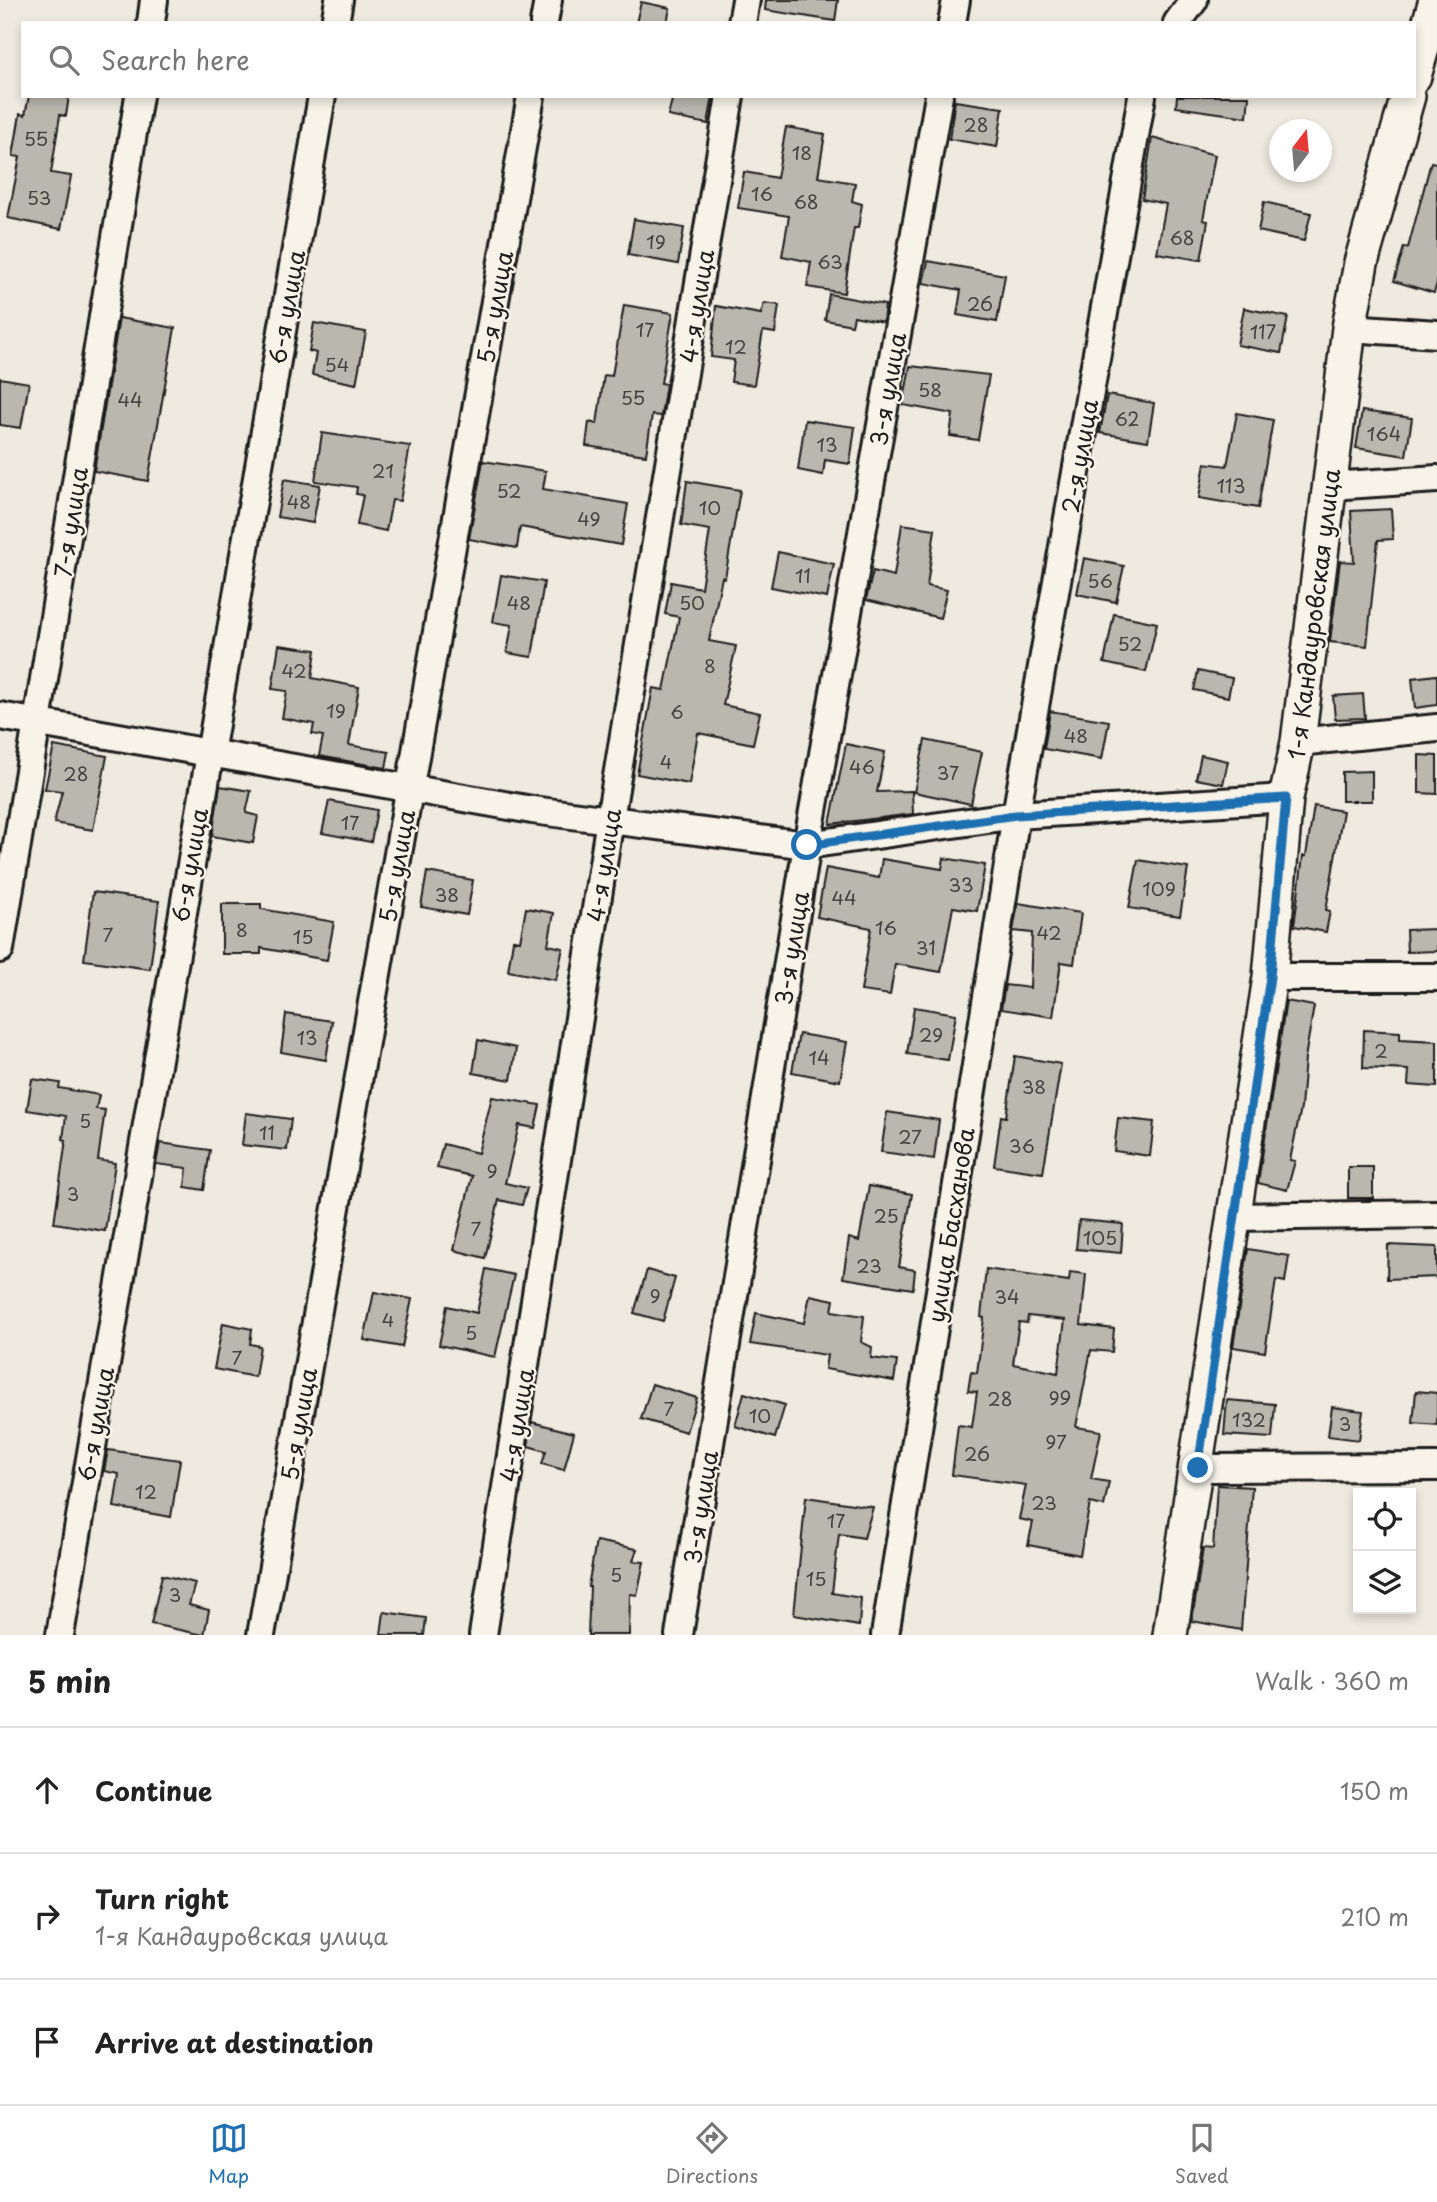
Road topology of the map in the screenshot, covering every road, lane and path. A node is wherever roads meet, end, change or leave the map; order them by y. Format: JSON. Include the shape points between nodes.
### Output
{"nodes":[{"id":1,"x":154,"y":0,"type":"edge"},
{"id":2,"x":339,"y":0,"type":"edge"},
{"id":3,"x":548,"y":0,"type":"edge"},
{"id":4,"x":746,"y":0,"type":"edge"},
{"id":5,"x":956,"y":0,"type":"edge"},
{"id":6,"x":1194,"y":0,"type":"edge"},
{"id":7,"x":1436,"y":0,"type":"edge"},
{"id":8,"x":150,"y":21,"type":"edge"},
{"id":9,"x":335,"y":21,"type":"edge"},
{"id":10,"x":544,"y":21,"type":"edge"},
{"id":11,"x":742,"y":21,"type":"edge"},
{"id":12,"x":952,"y":21,"type":"edge"},
{"id":13,"x":1178,"y":21,"type":"edge"},
{"id":14,"x":1416,"y":69,"type":"edge"},
{"id":15,"x":139,"y":98,"type":"edge"},
{"id":16,"x":322,"y":98,"type":"edge"},
{"id":17,"x":531,"y":98,"type":"edge"},
{"id":18,"x":730,"y":98,"type":"edge"},
{"id":19,"x":939,"y":98,"type":"edge"},
{"id":20,"x":1142,"y":98,"type":"edge"},
{"id":21,"x":1407,"y":98,"type":"edge"},
{"id":22,"x":1349,"y":328,"type":"junction"},
{"id":23,"x":1437,"y":334,"type":"edge"},
{"id":24,"x":1437,"y":479,"type":"edge"},
{"id":25,"x":1330,"y":486,"type":"junction"},
{"id":26,"x":0,"y":716,"type":"edge"},
{"id":27,"x":37,"y":723,"type":"junction"},
{"id":28,"x":1437,"y":728,"type":"edge"},
{"id":29,"x":1298,"y":742,"type":"junction"},
{"id":30,"x":208,"y":753,"type":"junction"},
{"id":31,"x":409,"y":789,"type":"junction"},
{"id":32,"x":1286,"y":798,"type":"junction"},
{"id":33,"x":1016,"y":815,"type":"junction"},
{"id":34,"x":610,"y":818,"type":"junction"},
{"id":35,"x":807,"y":845,"type":"junction"},
{"id":36,"x":0,"y":949,"type":"edge"},
{"id":37,"x":1270,"y":977,"type":"junction"},
{"id":38,"x":1437,"y":977,"type":"edge"},
{"id":39,"x":1437,"y":1214,"type":"edge"},
{"id":40,"x":1235,"y":1217,"type":"junction"},
{"id":41,"x":1437,"y":1467,"type":"edge"},
{"id":42,"x":1198,"y":1468,"type":"junction"},
{"id":43,"x":60,"y":1635,"type":"edge"},
{"id":44,"x":261,"y":1635,"type":"edge"},
{"id":45,"x":483,"y":1635,"type":"edge"},
{"id":46,"x":679,"y":1635,"type":"edge"},
{"id":47,"x":885,"y":1635,"type":"edge"},
{"id":48,"x":1170,"y":1635,"type":"edge"}],
"edges":[{"from":1,"to":8,"type":"street"},
{"from":2,"to":9,"type":"street"},
{"from":3,"to":10,"type":"street"},
{"from":4,"to":11,"type":"street"},
{"from":5,"to":12,"type":"street"},
{"from":6,"to":13,"type":"street"},
{"from":7,"to":14,"type":"street"},
{"from":15,"to":27,"type":"street","name":"7-я улица"},
{"from":16,"to":30,"type":"street","name":"6-я улица"},
{"from":17,"to":31,"type":"street","name":"5-я улица"},
{"from":18,"to":34,"type":"street","name":"4-я улица"},
{"from":19,"to":35,"type":"street","name":"3-я улица"},
{"from":20,"to":33,"type":"street","name":"2-я улица"},
{"from":21,"to":22,"type":"street","name":"1-я Кандауровская улица","via":[[1360,263]]},
{"from":22,"to":23,"type":"street"},
{"from":22,"to":25,"type":"street","name":"1-я Кандауровская улица"},
{"from":24,"to":25,"type":"street"},
{"from":25,"to":29,"type":"street","name":"1-я Кандауровская улица"},
{"from":26,"to":27,"type":"street"},
{"from":27,"to":30,"type":"street"},
{"from":27,"to":36,"type":"street","name":"7-я улица"},
{"from":28,"to":29,"type":"street"},
{"from":29,"to":32,"type":"street","name":"1-я Кандауровская улица"},
{"from":30,"to":31,"type":"street"},
{"from":30,"to":43,"type":"street","name":"6-я улица"},
{"from":31,"to":34,"type":"street"},
{"from":31,"to":44,"type":"street","name":"5-я улица"},
{"from":32,"to":33,"type":"street"},
{"from":32,"to":37,"type":"street","name":"1-я Кандауровская улица"},
{"from":33,"to":35,"type":"street"},
{"from":33,"to":47,"type":"street","name":"улица Басханова"},
{"from":34,"to":35,"type":"street"},
{"from":34,"to":45,"type":"street","name":"4-я улица"},
{"from":35,"to":46,"type":"street","name":"3-я улица"},
{"from":37,"to":38,"type":"street"},
{"from":37,"to":40,"type":"street","name":"1-я Кандауровская улица"},
{"from":39,"to":40,"type":"street"},
{"from":40,"to":42,"type":"street","name":"1-я Кандауровская улица"},
{"from":41,"to":42,"type":"street"},
{"from":42,"to":48,"type":"street","name":"1-я Кандауровская улица"}]}
